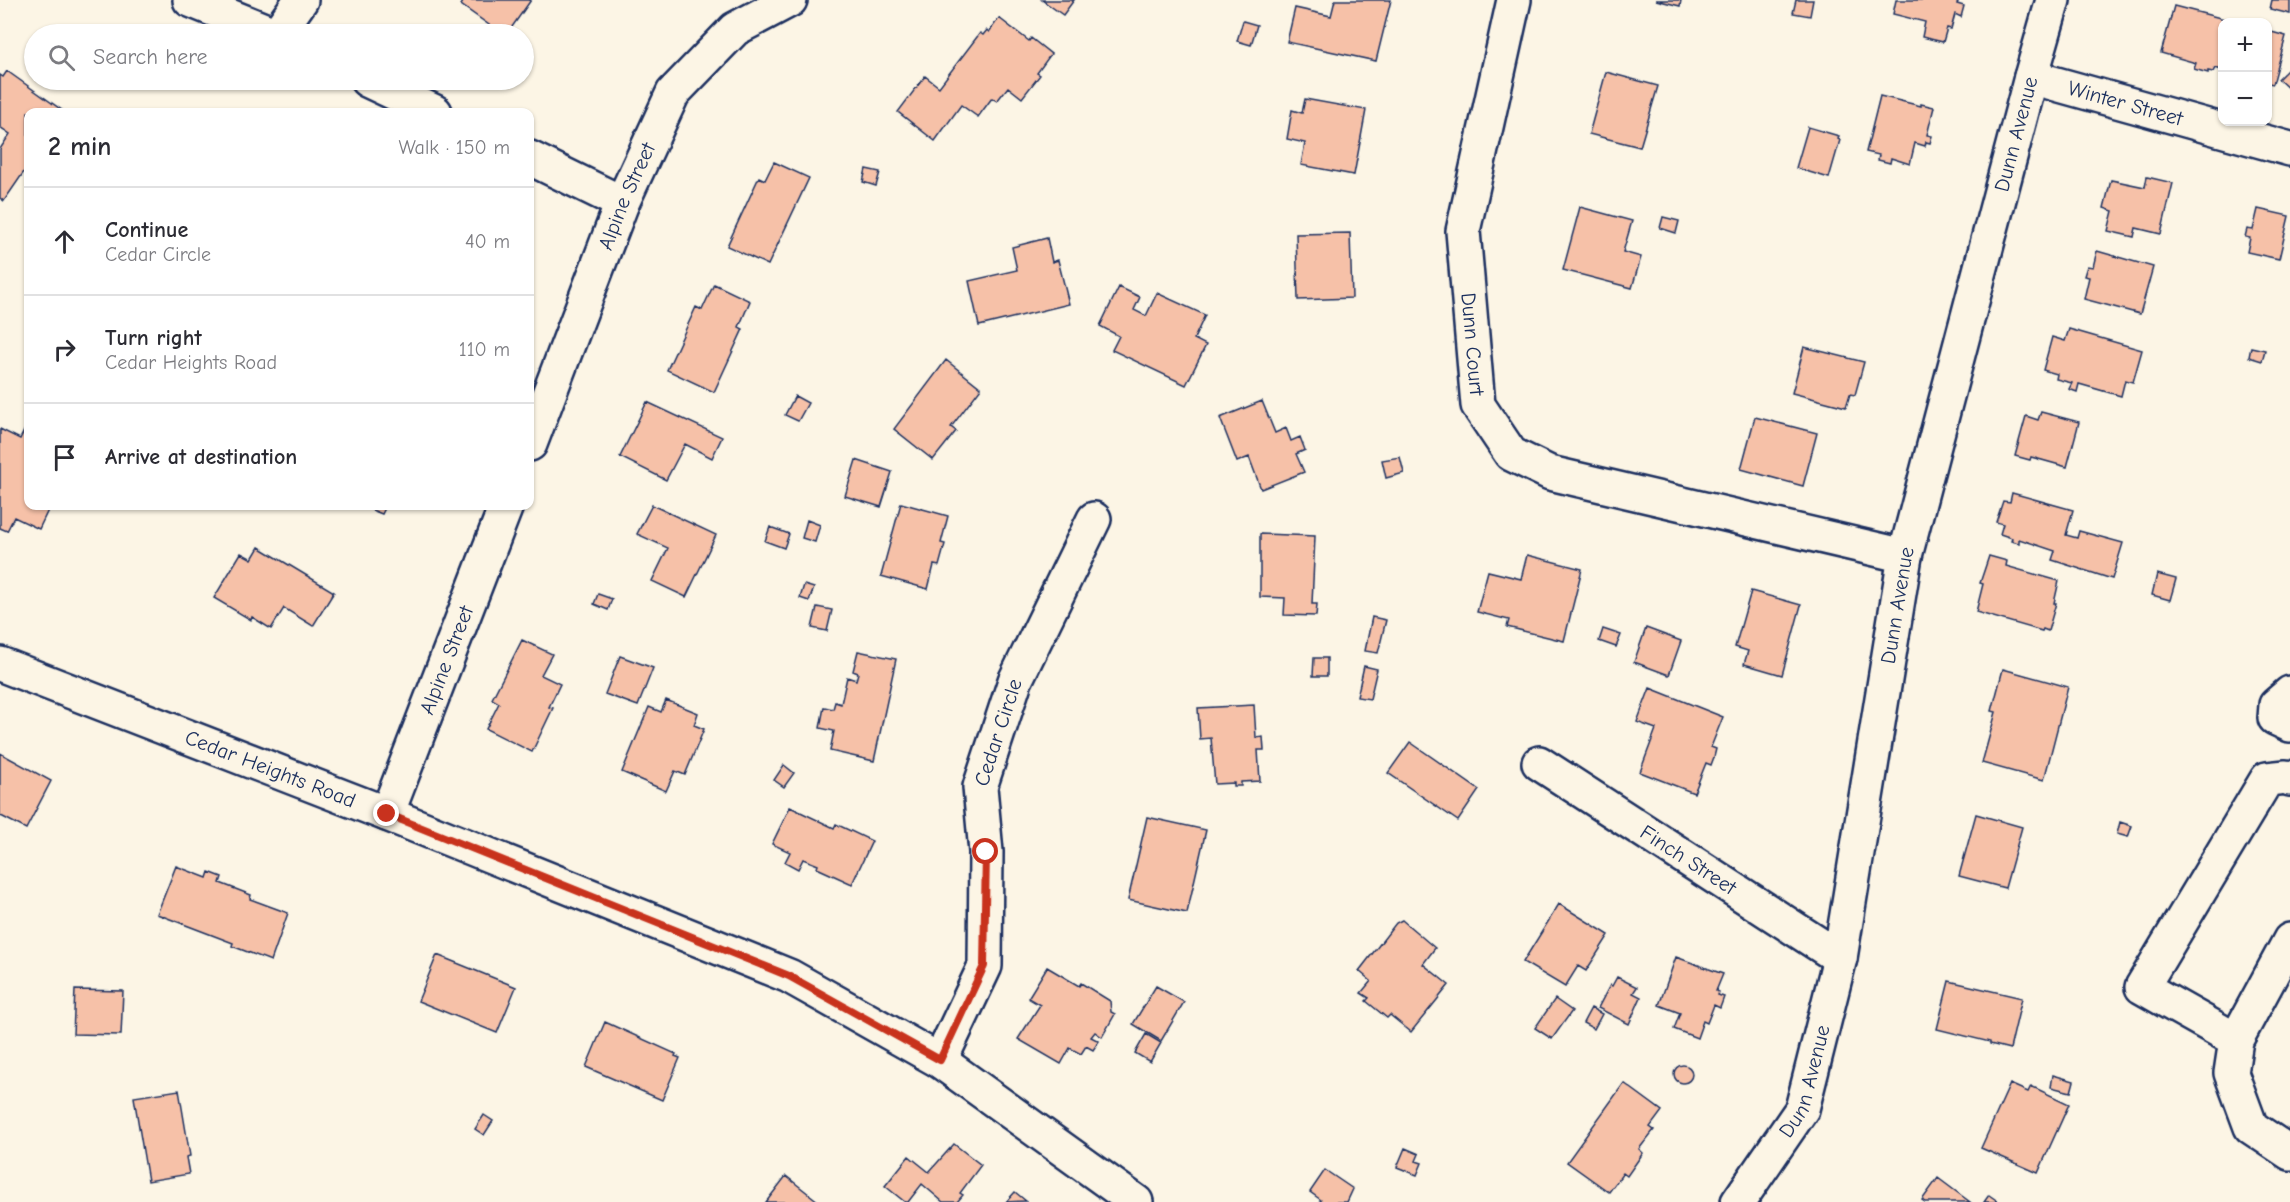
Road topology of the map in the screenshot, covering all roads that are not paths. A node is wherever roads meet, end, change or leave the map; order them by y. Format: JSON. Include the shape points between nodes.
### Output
{"nodes":[{"id":1,"x":190,"y":0,"type":"edge"},
{"id":2,"x":301,"y":0,"type":"edge"},
{"id":3,"x":790,"y":0,"type":"edge"},
{"id":4,"x":1514,"y":0,"type":"edge"},
{"id":5,"x":2053,"y":0,"type":"edge"},
{"id":6,"x":251,"y":24,"type":"edge"},
{"id":7,"x":283,"y":24,"type":"edge"},
{"id":8,"x":2031,"y":76,"type":"junction"},
{"id":9,"x":388,"y":90,"type":"edge"},
{"id":10,"x":426,"y":108,"type":"edge"},
{"id":11,"x":2290,"y":149,"type":"edge"},
{"id":12,"x":534,"y":160,"type":"edge"},
{"id":13,"x":622,"y":203,"type":"junction"},
{"id":14,"x":534,"y":434,"type":"edge"},
{"id":15,"x":504,"y":510,"type":"edge"},
{"id":16,"x":1094,"y":519,"type":"dead end"},
{"id":17,"x":1905,"y":556,"type":"junction"},
{"id":18,"x":0,"y":664,"type":"edge"},
{"id":19,"x":2290,"y":693,"type":"edge"},
{"id":20,"x":2290,"y":725,"type":"edge"},
{"id":21,"x":1539,"y":763,"type":"dead end"},
{"id":22,"x":2290,"y":779,"type":"edge"},
{"id":23,"x":387,"y":814,"type":"junction"},
{"id":24,"x":2290,"y":940,"type":"edge"},
{"id":25,"x":1840,"y":958,"type":"junction"},
{"id":26,"x":2236,"y":1040,"type":"junction"},
{"id":27,"x":940,"y":1060,"type":"junction"},
{"id":28,"x":2290,"y":1154,"type":"edge"},
{"id":29,"x":1136,"y":1202,"type":"edge"},
{"id":30,"x":1738,"y":1202,"type":"edge"}],
"edges":[{"from":1,"to":6,"type":"street"},
{"from":2,"to":7,"type":"street"},
{"from":3,"to":13,"type":"street","name":"Alpine Street","via":[[735,29],[673,93]]},
{"from":4,"to":17,"type":"street","name":"Dunn Court","via":[[1463,231],[1478,405],[1511,454],[1550,473]]},
{"from":5,"to":8,"type":"street","name":"Dunn Avenue"},
{"from":8,"to":11,"type":"street","name":"Winter Street"},
{"from":8,"to":17,"type":"street","name":"Dunn Avenue"},
{"from":9,"to":10,"type":"street"},
{"from":12,"to":13,"type":"street"},
{"from":13,"to":14,"type":"street","name":"Alpine Street"},
{"from":15,"to":23,"type":"street","name":"Alpine Street"},
{"from":16,"to":27,"type":"street","name":"Cedar Circle","via":[[1015,681],[980,787],[986,852],[984,966]]},
{"from":17,"to":25,"type":"street","name":"Dunn Avenue"},
{"from":18,"to":23,"type":"street","name":"Cedar Heights Road"},
{"from":19,"to":20,"type":"street","via":[[2276,705],[2275,718]]},
{"from":21,"to":25,"type":"street","name":"Finch Street"},
{"from":22,"to":26,"type":"street","via":[[2267,779],[2142,987]]},
{"from":23,"to":27,"type":"street","name":"Cedar Heights Road","via":[[789,976]]},
{"from":24,"to":26,"type":"street"},
{"from":25,"to":30,"type":"street","name":"Dunn Avenue","via":[[1802,1109]]},
{"from":26,"to":28,"type":"street","via":[[2231,1073],[2251,1126]]},
{"from":27,"to":29,"type":"street","name":"Cedar Heights Road"}]}
